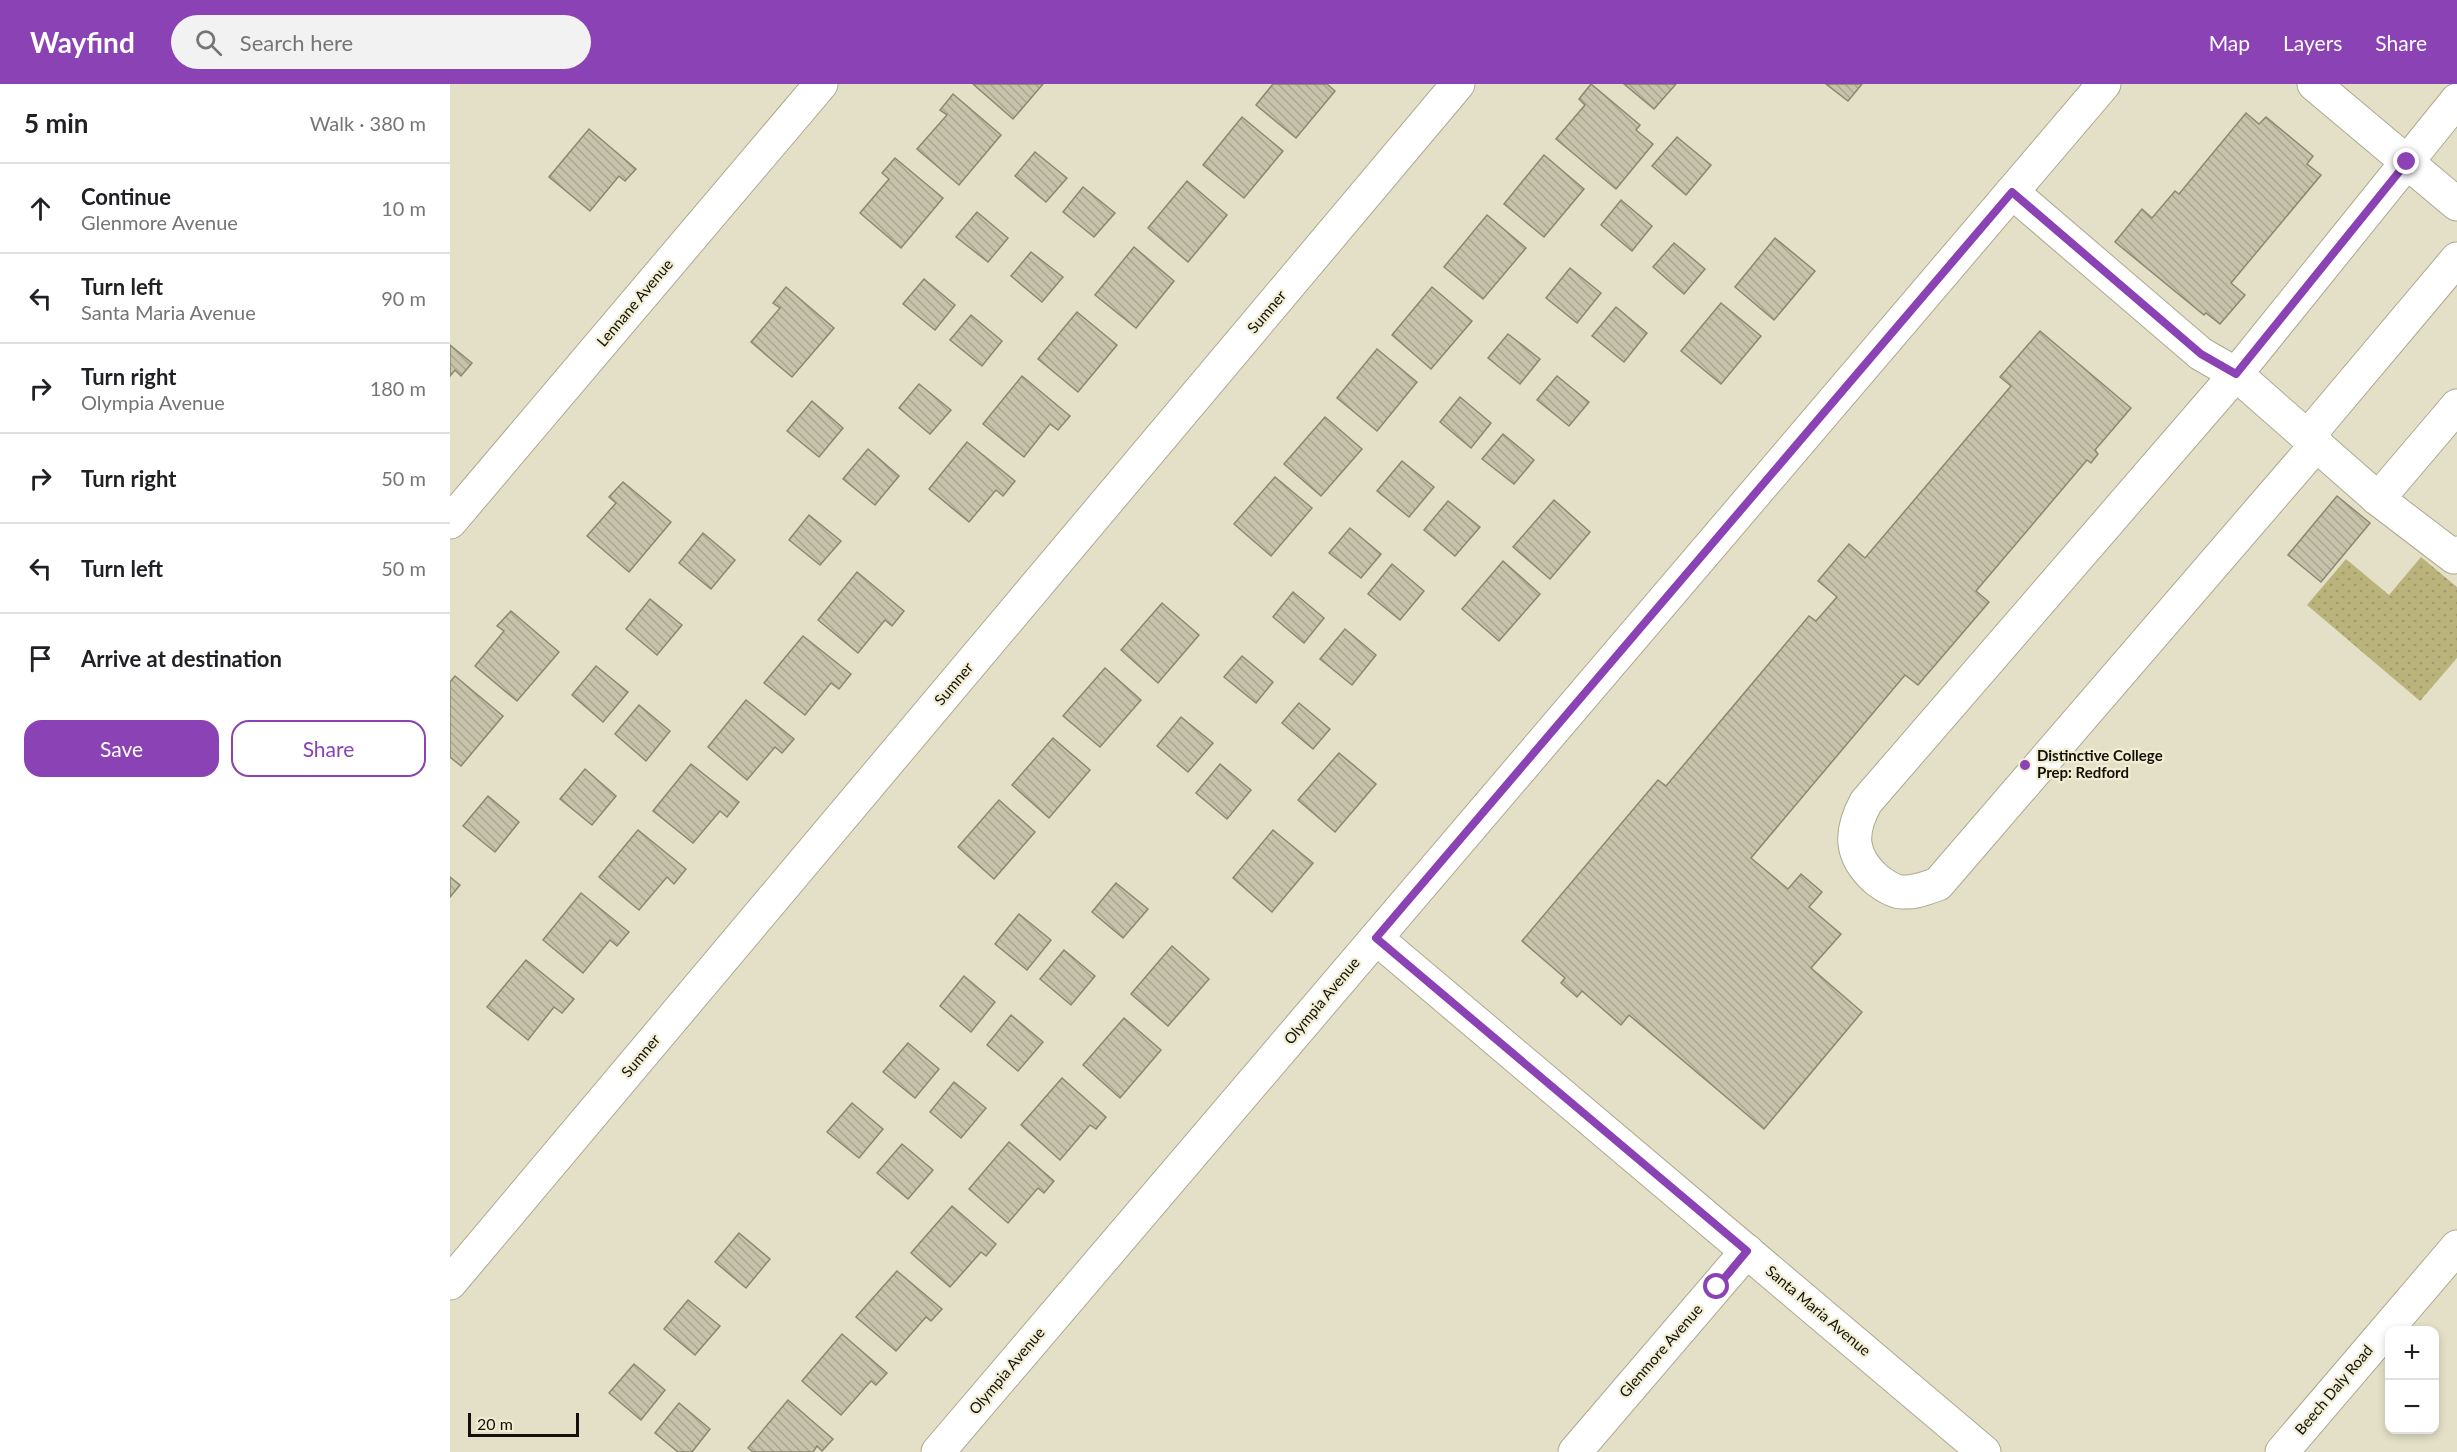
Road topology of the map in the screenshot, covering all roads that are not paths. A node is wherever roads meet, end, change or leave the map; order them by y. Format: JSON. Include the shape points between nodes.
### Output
{"nodes":[{"id":1,"x":821,"y":84,"type":"edge"},
{"id":2,"x":1458,"y":84,"type":"edge"},
{"id":3,"x":2104,"y":84,"type":"edge"},
{"id":4,"x":2314,"y":84,"type":"edge"},
{"id":5,"x":2452,"y":115,"type":"edge"},
{"id":6,"x":2407,"y":162,"type":"junction"},
{"id":7,"x":2012,"y":192,"type":"junction"},
{"id":8,"x":2457,"y":204,"type":"edge"},
{"id":9,"x":2457,"y":259,"type":"edge"},
{"id":10,"x":2236,"y":374,"type":"junction"},
{"id":11,"x":2457,"y":406,"type":"edge"},
{"id":12,"x":2312,"y":440,"type":"junction"},
{"id":13,"x":2378,"y":499,"type":"junction"},
{"id":14,"x":450,"y":522,"type":"edge"},
{"id":15,"x":2455,"y":555,"type":"edge"},
{"id":16,"x":1376,"y":938,"type":"junction"},
{"id":17,"x":2457,"y":1247,"type":"edge"},
{"id":18,"x":1747,"y":1251,"type":"junction"},
{"id":19,"x":450,"y":1283,"type":"edge"},
{"id":20,"x":938,"y":1452,"type":"edge"},
{"id":21,"x":1575,"y":1452,"type":"edge"},
{"id":22,"x":1984,"y":1452,"type":"edge"},
{"id":23,"x":2282,"y":1452,"type":"edge"}],
"edges":[{"from":1,"to":14,"type":"street","name":"Lennane Avenue"},
{"from":2,"to":19,"type":"street","name":"Sumner"},
{"from":3,"to":7,"type":"street","name":"Olympia Avenue"},
{"from":4,"to":6,"type":"street"},
{"from":5,"to":6,"type":"street"},
{"from":6,"to":8,"type":"street"},
{"from":6,"to":10,"type":"street"},
{"from":7,"to":10,"type":"street","via":[[2201,354]]},
{"from":7,"to":16,"type":"street","name":"Olympia Avenue"},
{"from":9,"to":12,"type":"street"},
{"from":10,"to":12,"type":"street"},
{"from":10,"to":12,"type":"street","via":[[1866,802],[1854,836],[1857,856],[1867,871],[1900,892],[1938,884]]},
{"from":11,"to":13,"type":"street"},
{"from":12,"to":13,"type":"street"},
{"from":13,"to":15,"type":"street"},
{"from":16,"to":18,"type":"street","name":"Santa Maria Avenue"},
{"from":16,"to":20,"type":"street","name":"Olympia Avenue"},
{"from":17,"to":23,"type":"street","name":"Beech Daly Road"},
{"from":18,"to":21,"type":"street","name":"Glenmore Avenue"},
{"from":18,"to":22,"type":"street","name":"Santa Maria Avenue"}]}
